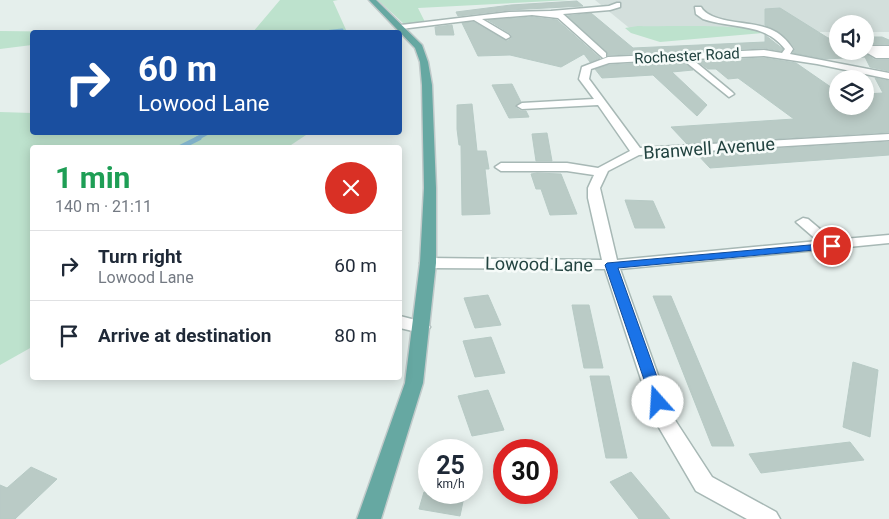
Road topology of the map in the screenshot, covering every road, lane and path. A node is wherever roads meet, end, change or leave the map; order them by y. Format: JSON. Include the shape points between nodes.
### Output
{"nodes":[{"id":1,"x":372,"y":0,"type":"edge"},
{"id":2,"x":617,"y":5,"type":"dead end"},
{"id":3,"x":698,"y":9,"type":"dead end"},
{"id":4,"x":554,"y":13,"type":"junction"},
{"id":5,"x":476,"y":18,"type":"junction"},
{"id":6,"x":402,"y":27,"type":"junction"},
{"id":7,"x":506,"y":36,"type":"dead end"},
{"id":8,"x":889,"y":48,"type":"edge"},
{"id":9,"x":603,"y":55,"type":"dead end"},
{"id":10,"x":889,"y":55,"type":"edge"},
{"id":11,"x":684,"y":56,"type":"junction"},
{"id":12,"x":784,"y":56,"type":"junction"},
{"id":13,"x":889,"y":76,"type":"edge"},
{"id":14,"x":729,"y":94,"type":"dead end"},
{"id":15,"x":601,"y":102,"type":"junction"},
{"id":16,"x":522,"y":106,"type":"dead end"},
{"id":17,"x":889,"y":137,"type":"edge"},
{"id":18,"x":637,"y":152,"type":"junction"},
{"id":19,"x":501,"y":167,"type":"dead end"},
{"id":20,"x":601,"y":172,"type":"junction"},
{"id":21,"x":803,"y":222,"type":"dead end"},
{"id":22,"x":889,"y":239,"type":"edge"},
{"id":23,"x":832,"y":246,"type":"junction"},
{"id":24,"x":428,"y":263,"type":"junction"},
{"id":25,"x":611,"y":265,"type":"junction"},
{"id":26,"x":402,"y":322,"type":"edge"},
{"id":27,"x":420,"y":327,"type":"junction"},
{"id":28,"x":369,"y":519,"type":"edge"},
{"id":29,"x":768,"y":519,"type":"edge"}],
"edges":[{"from":1,"to":6,"type":"main road"},
{"from":2,"to":4,"type":"street"},
{"from":3,"to":12,"type":"street","via":[[700,14],[710,19],[758,27],[777,34],[789,49]]},
{"from":4,"to":5,"type":"street"},
{"from":4,"to":9,"type":"street"},
{"from":5,"to":6,"type":"street"},
{"from":5,"to":7,"type":"street"},
{"from":6,"to":24,"type":"main road","via":[[419,47],[427,86]]},
{"from":8,"to":10,"type":"street","via":[[866,49],[879,56]]},
{"from":11,"to":12,"type":"street","name":"Rochester Road","via":[[764,53]]},
{"from":11,"to":14,"type":"street"},
{"from":11,"to":15,"type":"street","name":"Rochester Road","via":[[608,60],[587,67],[584,79]]},
{"from":12,"to":13,"type":"street","name":"Rochester Road"},
{"from":15,"to":16,"type":"street"},
{"from":15,"to":18,"type":"street","name":"Rochester Road"},
{"from":17,"to":18,"type":"street","name":"Branwell Avenue"},
{"from":18,"to":20,"type":"street","name":"Branwell Avenue","via":[[617,160]]},
{"from":19,"to":20,"type":"street","via":[[567,167]]},
{"from":20,"to":25,"type":"street","via":[[594,188],[595,198]]},
{"from":21,"to":23,"type":"street"},
{"from":22,"to":23,"type":"street","name":"Lowood Lane"},
{"from":23,"to":25,"type":"street","name":"Lowood Lane"},
{"from":24,"to":25,"type":"street","name":"Lowood Lane"},
{"from":24,"to":27,"type":"main road"},
{"from":25,"to":29,"type":"street","via":[[669,428],[704,484]]},
{"from":26,"to":27,"type":"street"},
{"from":27,"to":28,"type":"main road","via":[[414,383]]}]}
